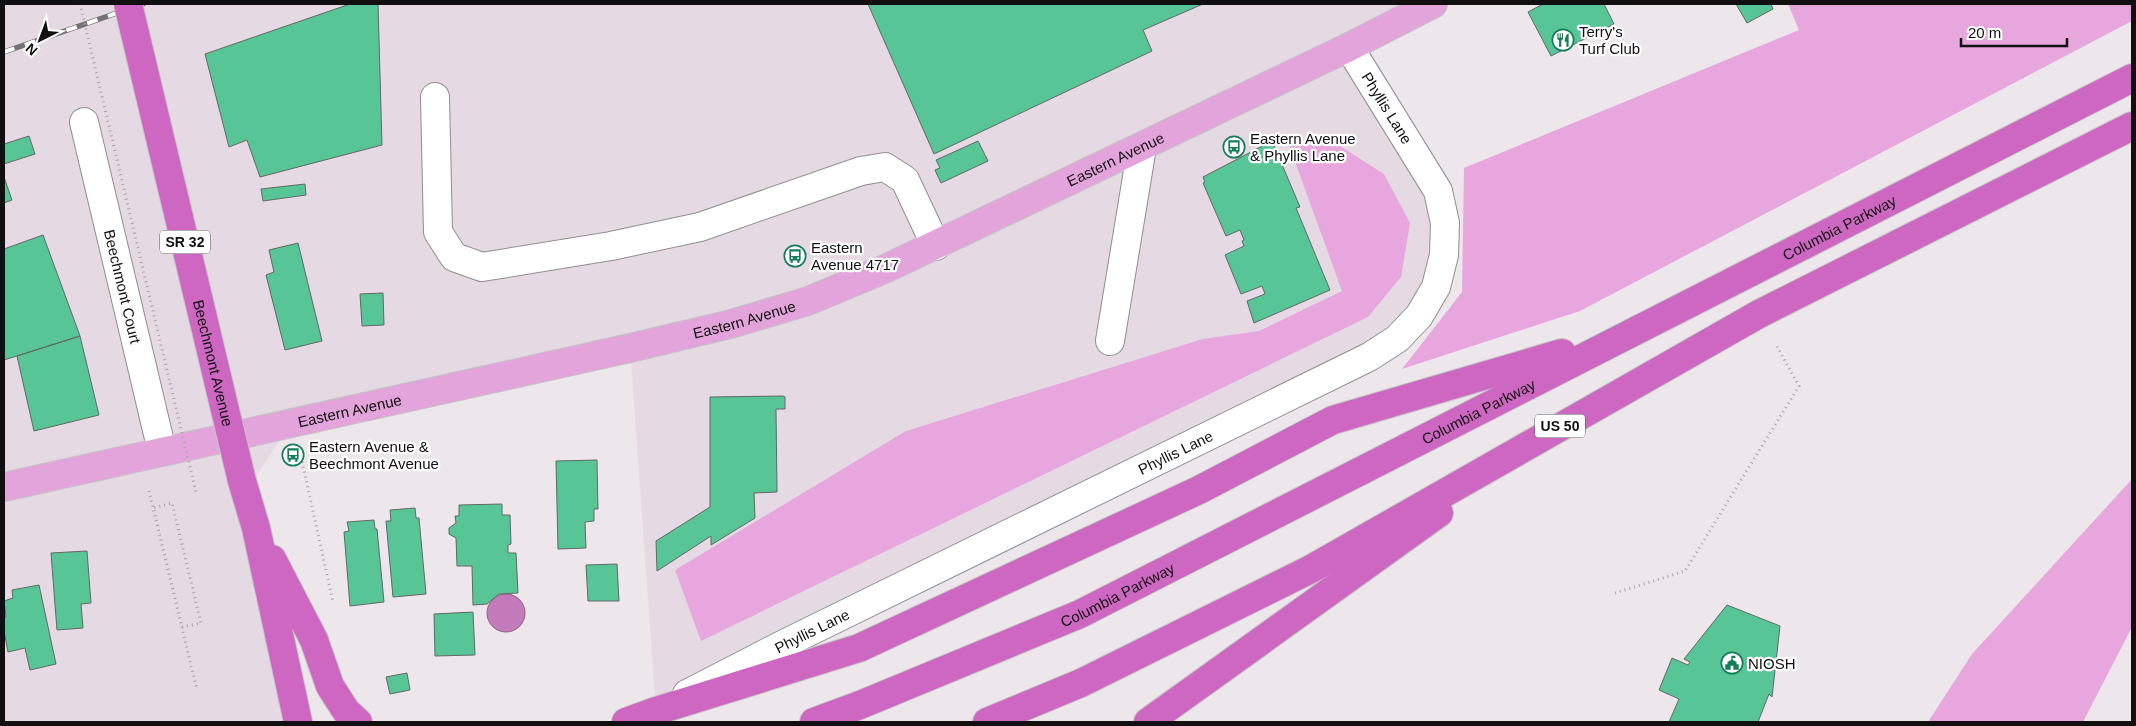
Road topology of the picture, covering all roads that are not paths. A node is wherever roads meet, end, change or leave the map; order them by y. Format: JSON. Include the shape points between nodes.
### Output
{"nodes":[{"id":1,"x":128,"y":4,"type":"edge"},
{"id":2,"x":1433,"y":4,"type":"edge"},
{"id":3,"x":1350,"y":47,"type":"junction"},
{"id":4,"x":2132,"y":78,"type":"edge"},
{"id":5,"x":435,"y":97,"type":"dead end"},
{"id":6,"x":84,"y":122,"type":"dead end"},
{"id":7,"x":2132,"y":126,"type":"edge"},
{"id":8,"x":1142,"y":147,"type":"junction"},
{"id":9,"x":936,"y":246,"type":"junction"},
{"id":10,"x":1628,"y":333,"type":"junction"},
{"id":11,"x":1110,"y":341,"type":"dead end"},
{"id":12,"x":1561,"y":426,"type":"junction"},
{"id":13,"x":162,"y":451,"type":"junction"},
{"id":14,"x":4,"y":487,"type":"edge"},
{"id":15,"x":256,"y":528,"type":"junction"},
{"id":16,"x":656,"y":711,"type":"junction"},
{"id":17,"x":298,"y":722,"type":"edge"},
{"id":18,"x":358,"y":722,"type":"edge"},
{"id":19,"x":626,"y":722,"type":"edge"},
{"id":20,"x":814,"y":722,"type":"edge"},
{"id":21,"x":987,"y":722,"type":"edge"},
{"id":22,"x":1148,"y":722,"type":"edge"}],
"edges":[{"from":1,"to":15,"type":"highway","name":"Beechmont Avenue","number":"SR 32","bridge":true},
{"from":2,"to":3,"type":"main road","name":"Eastern Avenue"},
{"from":3,"to":8,"type":"main road","name":"Eastern Avenue"},
{"from":3,"to":16,"type":"street","name":"Phyllis Lane","via":[[1438,191],[1445,223],[1444,256],[1436,287],[1419,316],[1397,340],[1369,357],[782,644]]},
{"from":4,"to":10,"type":"highway","name":"Columbia Parkway"},
{"from":5,"to":9,"type":"street","via":[[438,232],[454,257],[482,267],[611,246],[700,227],[861,171],[885,167],[905,180]]},
{"from":6,"to":13,"type":"street","name":"Beechmont Court"},
{"from":7,"to":12,"type":"highway","number":"US 50","via":[[1759,314]]},
{"from":8,"to":9,"type":"main road","name":"Eastern Avenue"},
{"from":8,"to":11,"type":"street"},
{"from":9,"to":13,"type":"main road","name":"Eastern Avenue","via":[[808,301],[731,324]]},
{"from":10,"to":16,"type":"highway","via":[[1333,420],[1200,490],[859,648]]},
{"from":10,"to":20,"type":"highway","name":"Columbia Parkway","via":[[1080,614]]},
{"from":12,"to":21,"type":"highway","number":"US 50","via":[[1311,569],[1081,684]]},
{"from":12,"to":22,"type":"highway"},
{"from":13,"to":14,"type":"main road","name":"Eastern Avenue"},
{"from":15,"to":17,"type":"highway","name":"Beechmont Avenue","number":"SR 32"},
{"from":15,"to":18,"type":"highway","via":[[314,640],[330,686]]},
{"from":16,"to":19,"type":"highway"}]}
